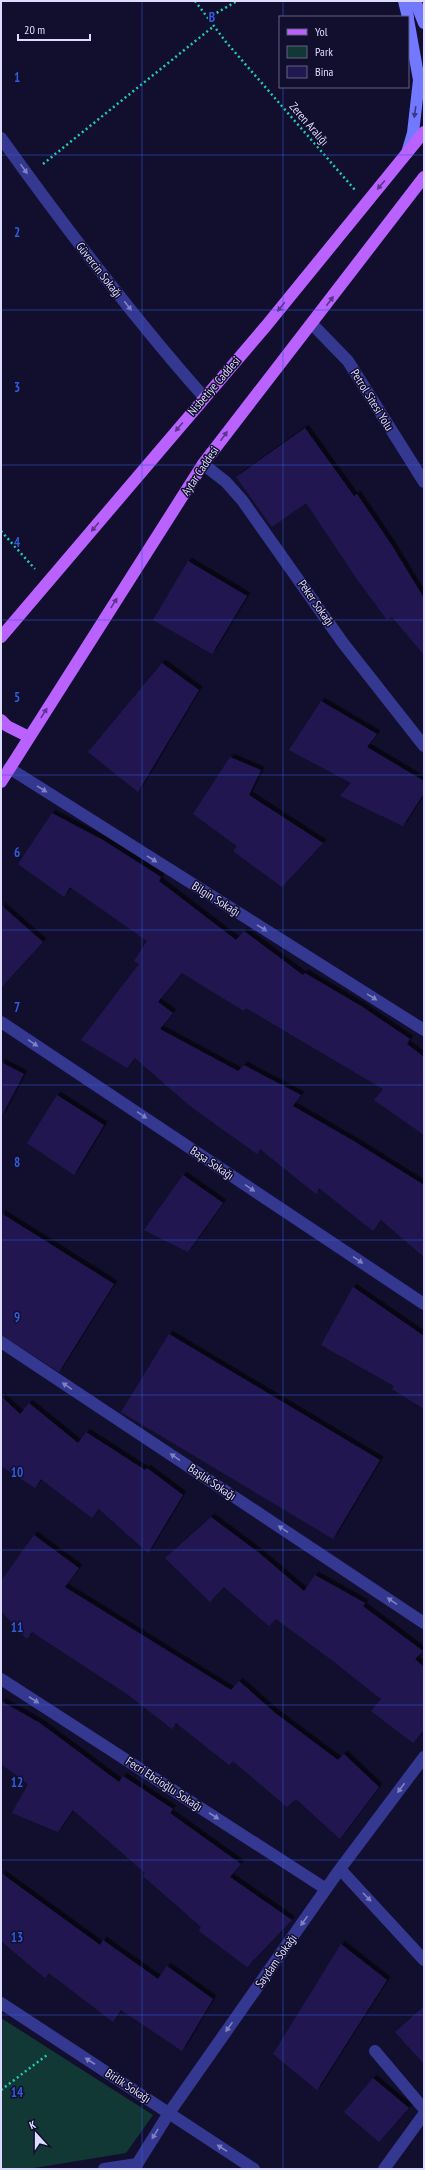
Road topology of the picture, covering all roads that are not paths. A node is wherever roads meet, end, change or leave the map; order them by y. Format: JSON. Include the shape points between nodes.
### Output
{"nodes":[{"id":1,"x":404,"y":1,"type":"edge"},
{"id":2,"x":415,"y":1,"type":"edge"},
{"id":3,"x":408,"y":16,"type":"edge"},
{"id":4,"x":424,"y":23,"type":"edge"},
{"id":5,"x":409,"y":24,"type":"edge"},
{"id":6,"x":424,"y":132,"type":"edge"},
{"id":7,"x":1,"y":138,"type":"edge"},
{"id":8,"x":407,"y":155,"type":"junction"},
{"id":9,"x":424,"y":177,"type":"edge"},
{"id":10,"x":312,"y":324,"type":"junction"},
{"id":11,"x":204,"y":397,"type":"junction"},
{"id":12,"x":203,"y":464,"type":"junction"},
{"id":13,"x":424,"y":481,"type":"edge"},
{"id":14,"x":1,"y":637,"type":"edge"},
{"id":15,"x":1,"y":720,"type":"edge"},
{"id":16,"x":29,"y":737,"type":"junction"},
{"id":17,"x":424,"y":746,"type":"edge"},
{"id":18,"x":9,"y":768,"type":"junction"},
{"id":19,"x":1,"y":782,"type":"edge"},
{"id":20,"x":1,"y":1022,"type":"edge"},
{"id":21,"x":424,"y":1030,"type":"edge"},
{"id":22,"x":424,"y":1304,"type":"edge"},
{"id":23,"x":1,"y":1342,"type":"edge"},
{"id":24,"x":424,"y":1623,"type":"edge"},
{"id":25,"x":1,"y":1679,"type":"edge"},
{"id":26,"x":424,"y":1757,"type":"edge"},
{"id":27,"x":340,"y":1869,"type":"junction"},
{"id":28,"x":326,"y":1889,"type":"junction"},
{"id":29,"x":424,"y":1960,"type":"edge"},
{"id":30,"x":1,"y":2003,"type":"edge"},
{"id":31,"x":375,"y":2051,"type":"dead end"},
{"id":32,"x":424,"y":2109,"type":"edge"},
{"id":33,"x":169,"y":2113,"type":"junction"},
{"id":34,"x":424,"y":2114,"type":"edge"},
{"id":35,"x":135,"y":2167,"type":"edge"},
{"id":36,"x":104,"y":2169,"type":"edge"},
{"id":37,"x":254,"y":2169,"type":"edge"},
{"id":38,"x":384,"y":2169,"type":"edge"}],
"edges":[{"from":1,"to":3,"type":"main road"},
{"from":2,"to":4,"type":"main road"},
{"from":5,"to":8,"type":"main road","one_way":true,"via":[[419,80],[413,133]]},
{"from":6,"to":8,"type":"main road","name":"Nisbetiye Caddesi"},
{"from":7,"to":11,"type":"street","name":"Güvercin Sokağı","one_way":true,"via":[[68,231],[166,354]]},
{"from":8,"to":11,"type":"main road","name":"Nisbetiye Caddesi","one_way":true},
{"from":10,"to":9,"type":"main road","name":"Aytar Caddesi","one_way":true},
{"from":12,"to":10,"type":"main road","name":"Aytar Caddesi","one_way":true},
{"from":10,"to":13,"type":"street","name":"Petrol Sitesi Yolu","via":[[348,361]]},
{"from":11,"to":14,"type":"main road","name":"Nisbetiye Caddesi","one_way":true},
{"from":16,"to":12,"type":"main road","name":"Aytar Caddesi","one_way":true},
{"from":12,"to":17,"type":"street","name":"Peker Sokağı","via":[[226,482],[242,500],[343,643]]},
{"from":15,"to":16,"type":"main road","via":[[7,726]]},
{"from":16,"to":18,"type":"main road","name":"Aytar Caddesi"},
{"from":18,"to":19,"type":"main road","name":"Aytar Caddesi"},
{"from":18,"to":21,"type":"street","name":"Bilgin Sokağı","one_way":true},
{"from":20,"to":22,"type":"street","name":"Başa Sokağı","one_way":true},
{"from":24,"to":23,"type":"street","name":"Başlık Sokağı","one_way":true},
{"from":25,"to":28,"type":"street","name":"Fecri Ebcioğlu Sokağı","one_way":true},
{"from":26,"to":27,"type":"street","name":"Saydam Sokağı","one_way":true},
{"from":27,"to":28,"type":"street","name":"Saydam Sokağı"},
{"from":27,"to":29,"type":"street","one_way":true},
{"from":28,"to":33,"type":"street","name":"Saydam Sokağı","one_way":true},
{"from":33,"to":30,"type":"street","name":"Birlik Sokağı","one_way":true},
{"from":31,"to":32,"type":"street"},
{"from":33,"to":35,"type":"street","name":"Saydam Sokağı","one_way":true},
{"from":37,"to":33,"type":"street","name":"Birlik Sokağı","one_way":true},
{"from":34,"to":38,"type":"street"},
{"from":35,"to":36,"type":"street"}]}
